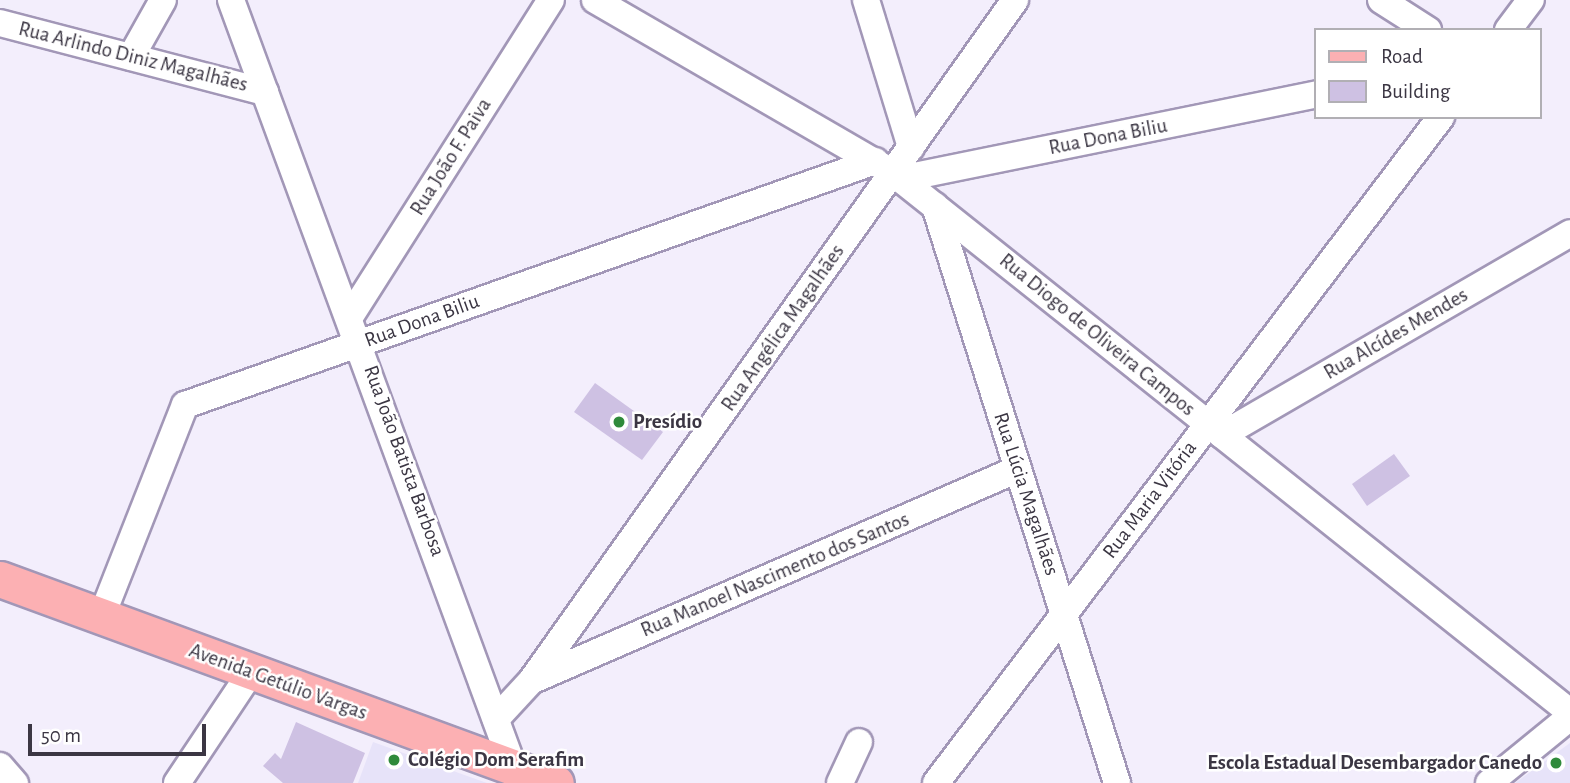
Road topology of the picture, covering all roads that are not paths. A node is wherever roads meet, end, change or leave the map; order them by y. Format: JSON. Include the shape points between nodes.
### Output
{"nodes":[{"id":1,"x":163,"y":0,"type":"edge"},
{"id":2,"x":230,"y":0,"type":"edge"},
{"id":3,"x":551,"y":0,"type":"edge"},
{"id":4,"x":595,"y":0,"type":"edge"},
{"id":5,"x":866,"y":0,"type":"edge"},
{"id":6,"x":1015,"y":0,"type":"edge"},
{"id":7,"x":1381,"y":0,"type":"edge"},
{"id":8,"x":1531,"y":0,"type":"edge"},
{"id":9,"x":0,"y":23,"type":"edge"},
{"id":10,"x":1425,"y":28,"type":"edge"},
{"id":11,"x":1510,"y":28,"type":"edge"},
{"id":12,"x":131,"y":57,"type":"junction"},
{"id":13,"x":265,"y":92,"type":"junction"},
{"id":14,"x":1314,"y":94,"type":"edge"},
{"id":15,"x":1440,"y":119,"type":"edge"},
{"id":16,"x":911,"y":147,"type":"junction"},
{"id":17,"x":889,"y":171,"type":"junction"},
{"id":18,"x":935,"y":206,"type":"junction"},
{"id":19,"x":1570,"y":233,"type":"edge"},
{"id":20,"x":351,"y":315,"type":"junction"},
{"id":21,"x":362,"y":343,"type":"junction"},
{"id":22,"x":1215,"y":429,"type":"junction"},
{"id":23,"x":1018,"y":469,"type":"junction"},
{"id":24,"x":0,"y":579,"type":"edge"},
{"id":25,"x":1064,"y":615,"type":"junction"},
{"id":26,"x":102,"y":618,"type":"junction"},
{"id":27,"x":251,"y":672,"type":"junction"},
{"id":28,"x":532,"y":680,"type":"junction"},
{"id":29,"x":1570,"y":712,"type":"edge"},
{"id":30,"x":1570,"y":717,"type":"edge"},
{"id":31,"x":496,"y":719,"type":"junction"},
{"id":32,"x":859,"y":742,"type":"dead end"},
{"id":33,"x":0,"y":766,"type":"edge"},
{"id":34,"x":513,"y":767,"type":"junction"},
{"id":35,"x":15,"y":783,"type":"edge"},
{"id":36,"x":177,"y":783,"type":"edge"},
{"id":37,"x":556,"y":783,"type":"edge"},
{"id":38,"x":840,"y":783,"type":"edge"},
{"id":39,"x":936,"y":783,"type":"edge"},
{"id":40,"x":1117,"y":783,"type":"edge"},
{"id":41,"x":1489,"y":783,"type":"edge"}],
"edges":[{"from":1,"to":12,"type":"street"},
{"from":2,"to":13,"type":"street","name":"Rua João Batista Barbosa"},
{"from":3,"to":20,"type":"street","name":"Rua João F. Paiva"},
{"from":4,"to":17,"type":"street","name":"Rua Diogo de Oliveira Campos"},
{"from":5,"to":16,"type":"street"},
{"from":6,"to":16,"type":"street","name":"Rua Angélica Magalhães"},
{"from":7,"to":10,"type":"street"},
{"from":8,"to":11,"type":"street"},
{"from":9,"to":12,"type":"street","name":"Rua Arlindo Diniz Magalhães"},
{"from":12,"to":13,"type":"street","name":"Rua Arlindo Diniz Magalhães"},
{"from":13,"to":20,"type":"street","name":"Rua João Batista Barbosa"},
{"from":14,"to":17,"type":"street","name":"Rua Dona Biliu"},
{"from":15,"to":22,"type":"street","name":"Rua Maria Vitória"},
{"from":16,"to":17,"type":"street","name":"Rua Angélica Magalhães"},
{"from":17,"to":18,"type":"street","name":"Rua Diogo de Oliveira Campos"},
{"from":17,"to":21,"type":"street","name":"Rua Dona Biliu"},
{"from":17,"to":28,"type":"street","name":"Rua Angélica Magalhães"},
{"from":18,"to":22,"type":"street","name":"Rua Diogo de Oliveira Campos"},
{"from":18,"to":23,"type":"street","name":"Rua Lúcia Magalhães"},
{"from":19,"to":22,"type":"street","name":"Rua Alcídes Mendes"},
{"from":20,"to":21,"type":"street","name":"Rua João Batista Barbosa"},
{"from":21,"to":26,"type":"street","name":"Rua Dona Biliu","via":[[185,405]]},
{"from":21,"to":31,"type":"street","name":"Rua João Batista Barbosa"},
{"from":22,"to":25,"type":"street","name":"Rua Maria Vitória"},
{"from":22,"to":29,"type":"street","name":"Rua Diogo de Oliveira Campos"},
{"from":23,"to":25,"type":"street","name":"Rua Lúcia Magalhães"},
{"from":23,"to":28,"type":"street","name":"Rua Manoel Nascimento dos Santos"},
{"from":24,"to":26,"type":"main road","name":"Avenida Getúlio Vargas"},
{"from":25,"to":39,"type":"street","name":"Rua Maria Vitória"},
{"from":25,"to":40,"type":"street","name":"Rua Lúcia Magalhães"},
{"from":26,"to":27,"type":"main road","name":"Avenida Getúlio Vargas"},
{"from":27,"to":34,"type":"main road","name":"Avenida Getúlio Vargas"},
{"from":27,"to":36,"type":"street"},
{"from":28,"to":31,"type":"street","name":"Rua Angélica Magalhães"},
{"from":30,"to":41,"type":"street"},
{"from":31,"to":34,"type":"street","name":"Rua João Batista Barbosa"},
{"from":32,"to":38,"type":"street"},
{"from":33,"to":35,"type":"street"},
{"from":34,"to":37,"type":"main road","name":"Avenida Getúlio Vargas"}]}
